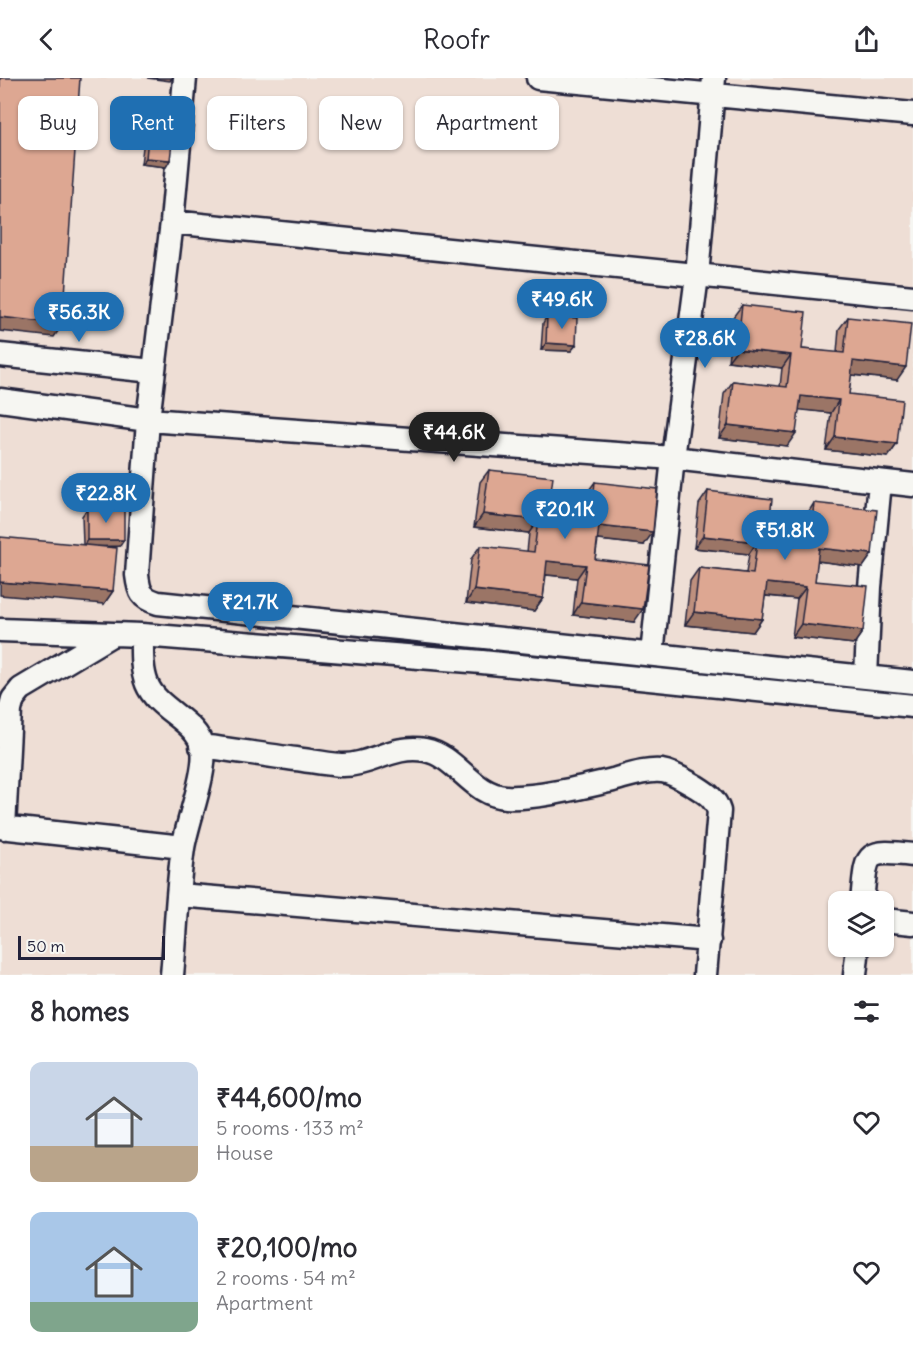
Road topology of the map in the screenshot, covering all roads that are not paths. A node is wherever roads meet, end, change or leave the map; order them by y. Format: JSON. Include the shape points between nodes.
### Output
{"nodes":[{"id":1,"x":185,"y":78,"type":"edge"},
{"id":2,"x":538,"y":78,"type":"edge"},
{"id":3,"x":713,"y":86,"type":"edge"},
{"id":4,"x":913,"y":114,"type":"edge"},
{"id":5,"x":172,"y":222,"type":"junction"},
{"id":6,"x":697,"y":276,"type":"junction"},
{"id":7,"x":913,"y":297,"type":"edge"},
{"id":8,"x":0,"y":355,"type":"edge"},
{"id":9,"x":153,"y":371,"type":"junction"},
{"id":10,"x":0,"y":400,"type":"edge"},
{"id":11,"x":148,"y":420,"type":"junction"},
{"id":12,"x":673,"y":458,"type":"junction"},
{"id":13,"x":880,"y":482,"type":"junction"},
{"id":14,"x":913,"y":485,"type":"edge"},
{"id":15,"x":0,"y":630,"type":"edge"},
{"id":16,"x":113,"y":634,"type":"junction"},
{"id":17,"x":142,"y":635,"type":"junction"},
{"id":18,"x":652,"y":654,"type":"junction"},
{"id":19,"x":866,"y":677,"type":"junction"},
{"id":20,"x":913,"y":682,"type":"edge"},
{"id":21,"x":913,"y":706,"type":"edge"},
{"id":22,"x":201,"y":746,"type":"junction"},
{"id":23,"x":2,"y":828,"type":"edge"},
{"id":24,"x":183,"y":847,"type":"junction"},
{"id":25,"x":913,"y":855,"type":"edge"},
{"id":26,"x":863,"y":891,"type":"edge"},
{"id":27,"x":179,"y":895,"type":"junction"},
{"id":28,"x":894,"y":921,"type":"edge"},
{"id":29,"x":913,"y":923,"type":"edge"},
{"id":30,"x":709,"y":940,"type":"junction"},
{"id":31,"x":857,"y":957,"type":"edge"},
{"id":32,"x":172,"y":975,"type":"edge"},
{"id":33,"x":705,"y":975,"type":"edge"},
{"id":34,"x":855,"y":975,"type":"edge"}],
"edges":[{"from":1,"to":5,"type":"street"},
{"from":2,"to":3,"type":"street"},
{"from":3,"to":4,"type":"street"},
{"from":3,"to":6,"type":"street"},
{"from":5,"to":6,"type":"street"},
{"from":5,"to":9,"type":"street"},
{"from":6,"to":7,"type":"street"},
{"from":6,"to":12,"type":"street"},
{"from":8,"to":9,"type":"street"},
{"from":9,"to":11,"type":"street"},
{"from":10,"to":11,"type":"street"},
{"from":11,"to":12,"type":"street"},
{"from":11,"to":18,"type":"street","via":[[137,575],[138,589],[146,599]]},
{"from":12,"to":13,"type":"street"},
{"from":12,"to":18,"type":"street"},
{"from":13,"to":14,"type":"street"},
{"from":13,"to":19,"type":"street"},
{"from":15,"to":16,"type":"street"},
{"from":16,"to":17,"type":"street"},
{"from":16,"to":23,"type":"street","via":[[21,689],[13,699]]},
{"from":17,"to":21,"type":"street","via":[[482,662]]},
{"from":17,"to":22,"type":"street","via":[[148,686],[158,701],[192,730]]},
{"from":18,"to":19,"type":"street"},
{"from":19,"to":20,"type":"street"},
{"from":22,"to":24,"type":"street","via":[[201,769]]},
{"from":22,"to":30,"type":"street","via":[[340,765],[364,762],[396,750],[426,750],[440,755],[482,790],[504,797],[582,787],[641,773],[674,774],[708,794],[719,811]]},
{"from":23,"to":24,"type":"street"},
{"from":24,"to":27,"type":"street"},
{"from":25,"to":26,"type":"street","via":[[874,854],[866,863]]},
{"from":27,"to":30,"type":"street"},
{"from":27,"to":32,"type":"street"},
{"from":28,"to":29,"type":"street"},
{"from":30,"to":33,"type":"street"},
{"from":31,"to":34,"type":"street"}]}
